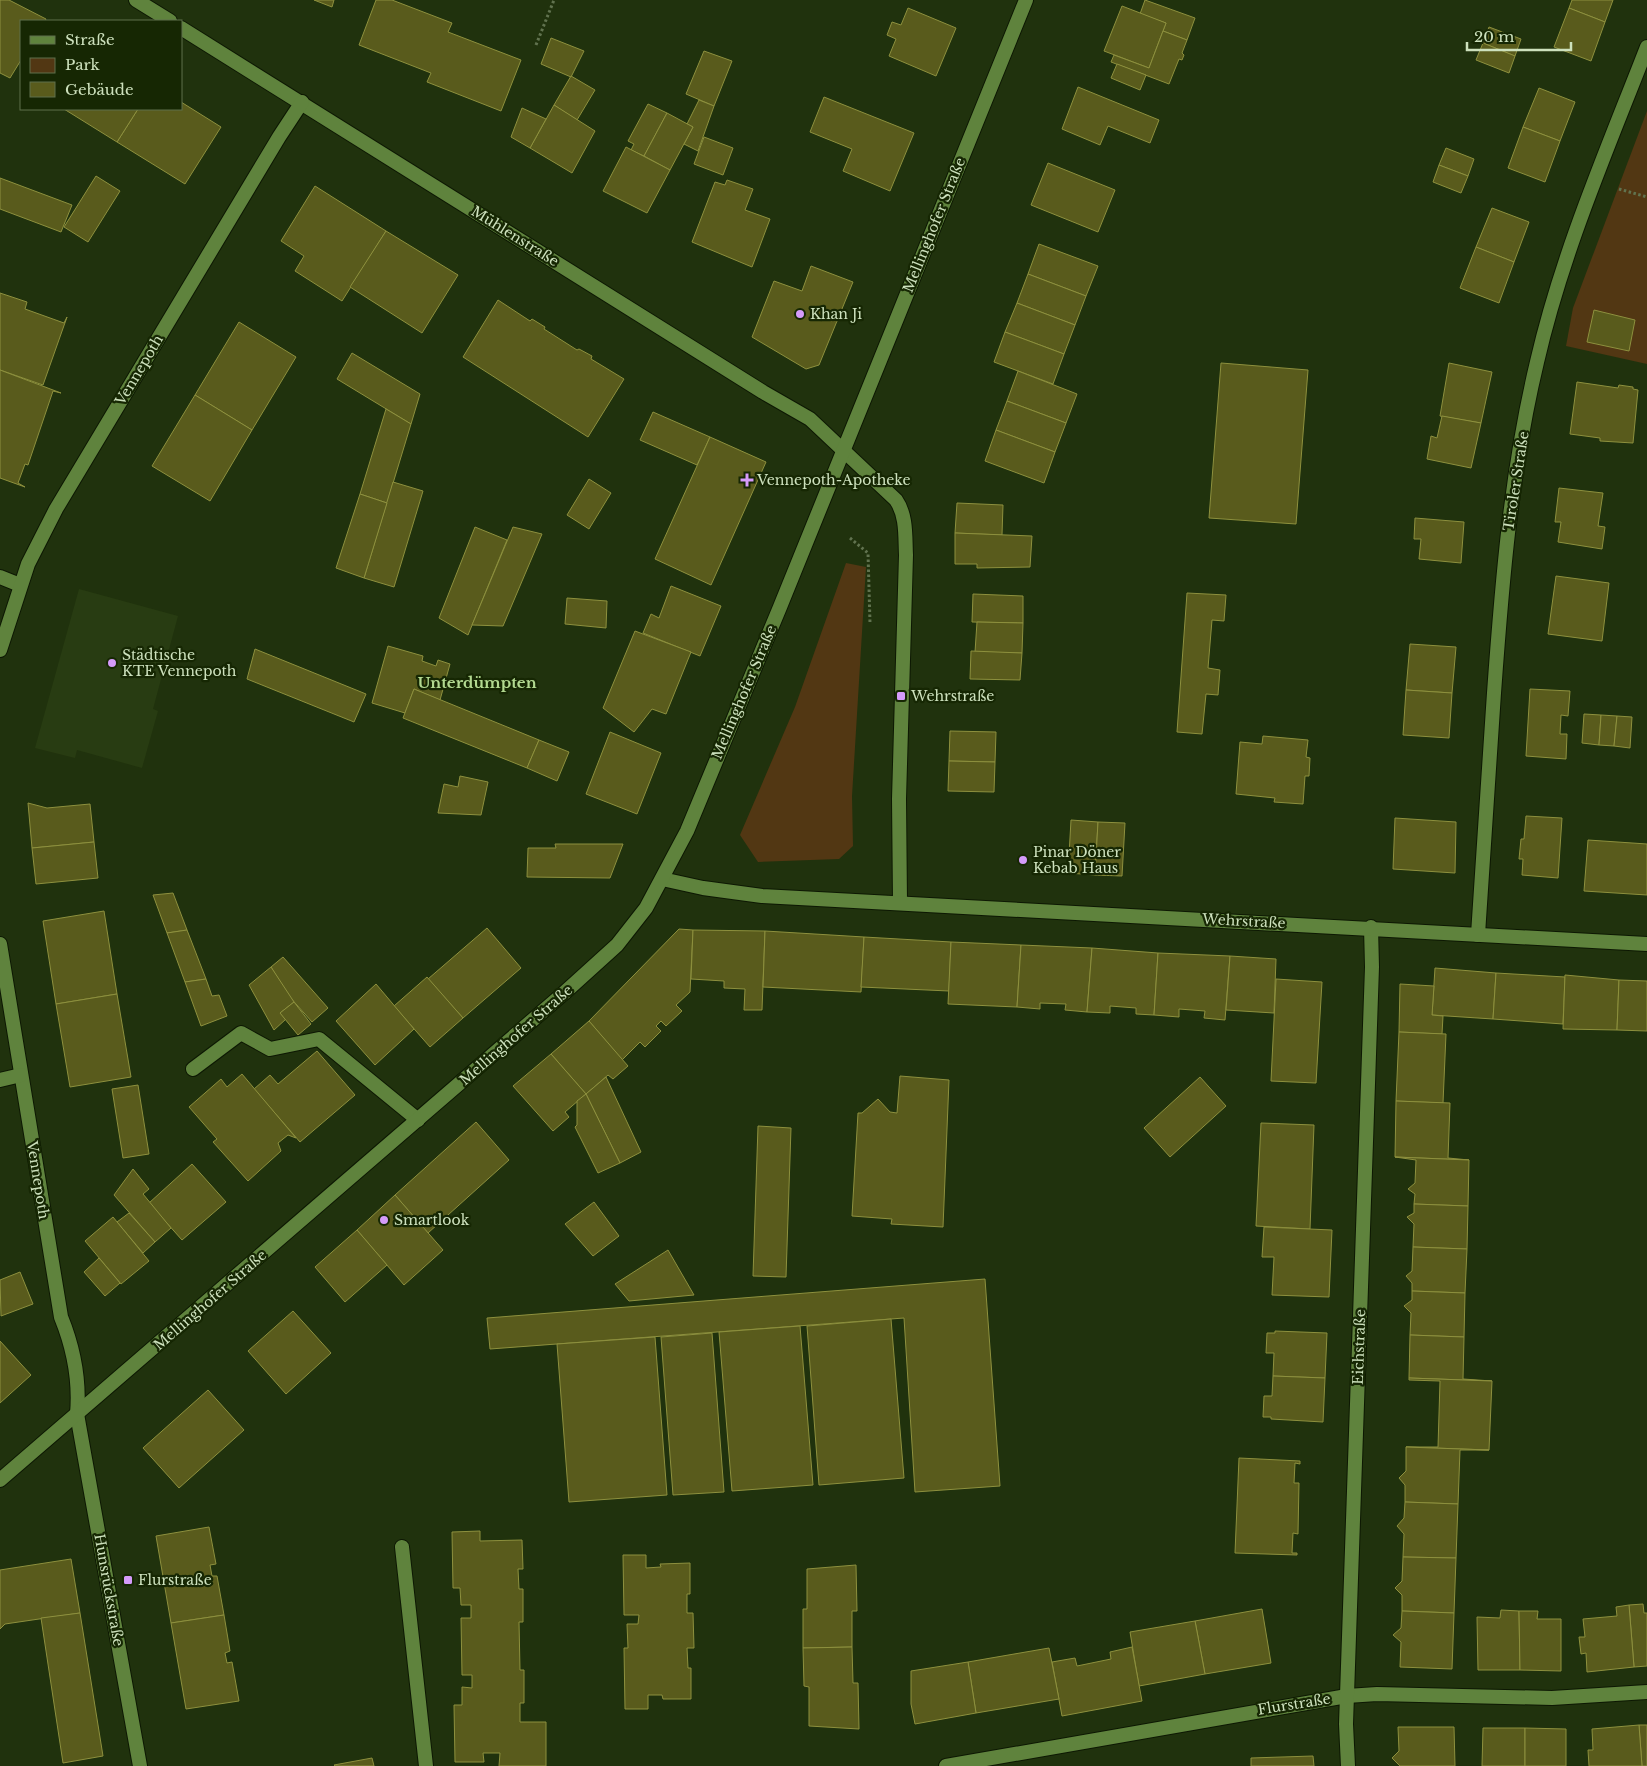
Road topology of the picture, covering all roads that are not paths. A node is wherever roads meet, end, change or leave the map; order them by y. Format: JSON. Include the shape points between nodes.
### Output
{"nodes":[{"id":1,"x":136,"y":0,"type":"edge"},
{"id":2,"x":1026,"y":0,"type":"edge"},
{"id":3,"x":168,"y":20,"type":"edge"},
{"id":4,"x":182,"y":29,"type":"edge"},
{"id":5,"x":1647,"y":47,"type":"edge"},
{"id":6,"x":302,"y":102,"type":"junction"},
{"id":7,"x":844,"y":450,"type":"junction"},
{"id":8,"x":0,"y":577,"type":"edge"},
{"id":9,"x":20,"y":585,"type":"junction"},
{"id":10,"x":0,"y":650,"type":"edge"},
{"id":11,"x":662,"y":879,"type":"junction"},
{"id":12,"x":900,"y":902,"type":"junction"},
{"id":13,"x":1371,"y":927,"type":"junction"},
{"id":14,"x":1478,"y":935,"type":"junction"},
{"id":15,"x":0,"y":944,"type":"edge"},
{"id":16,"x":1647,"y":944,"type":"edge"},
{"id":17,"x":193,"y":1069,"type":"dead end"},
{"id":18,"x":21,"y":1075,"type":"junction"},
{"id":19,"x":0,"y":1080,"type":"edge"},
{"id":20,"x":418,"y":1120,"type":"junction"},
{"id":21,"x":77,"y":1414,"type":"junction"},
{"id":22,"x":0,"y":1480,"type":"edge"},
{"id":23,"x":402,"y":1547,"type":"dead end"},
{"id":24,"x":1647,"y":1692,"type":"edge"},
{"id":25,"x":1347,"y":1696,"type":"junction"},
{"id":26,"x":140,"y":1766,"type":"edge"},
{"id":27,"x":426,"y":1766,"type":"edge"},
{"id":28,"x":946,"y":1766,"type":"edge"},
{"id":29,"x":1348,"y":1766,"type":"edge"}],
"edges":[{"from":1,"to":3,"type":"street"},
{"from":2,"to":7,"type":"street","name":"Mellinghofer Straße"},
{"from":4,"to":6,"type":"street","name":"Mühlenstraße"},
{"from":5,"to":14,"type":"street","name":"Tiroler Straße","via":[[1569,250],[1536,364],[1510,506],[1502,572]]},
{"from":6,"to":7,"type":"street","name":"Mühlenstraße","via":[[810,419]]},
{"from":6,"to":9,"type":"street","name":"Vennepoth","via":[[65,494]]},
{"from":7,"to":11,"type":"street","name":"Mellinghofer Straße","via":[[686,831]]},
{"from":7,"to":12,"type":"street","via":[[896,500],[904,519]]},
{"from":8,"to":9,"type":"street"},
{"from":9,"to":10,"type":"street","name":"Vennepoth"},
{"from":11,"to":12,"type":"street","name":"Wehrstraße","via":[[762,896]]},
{"from":11,"to":20,"type":"street","name":"Mellinghofer Straße","via":[[646,908],[609,953]]},
{"from":12,"to":13,"type":"street","name":"Wehrstraße"},
{"from":13,"to":14,"type":"street","name":"Wehrstraße"},
{"from":13,"to":25,"type":"street","name":"Eichstraße"},
{"from":14,"to":16,"type":"street","name":"Wehrstraße"},
{"from":15,"to":18,"type":"street","name":"Vennepoth"},
{"from":17,"to":20,"type":"street","via":[[241,1033],[270,1049],[319,1039]]},
{"from":18,"to":19,"type":"street"},
{"from":18,"to":21,"type":"street","name":"Vennepoth","via":[[61,1317],[74,1353]]},
{"from":20,"to":21,"type":"street","name":"Mellinghofer Straße"},
{"from":21,"to":22,"type":"street","name":"Mellinghofer Straße"},
{"from":21,"to":26,"type":"street","name":"Hunsrückstraße"},
{"from":23,"to":27,"type":"street"},
{"from":24,"to":25,"type":"street","name":"Flurstraße","via":[[1552,1698]]},
{"from":25,"to":28,"type":"street","name":"Flurstraße"},
{"from":25,"to":29,"type":"street","name":"Eichstraße"}]}
